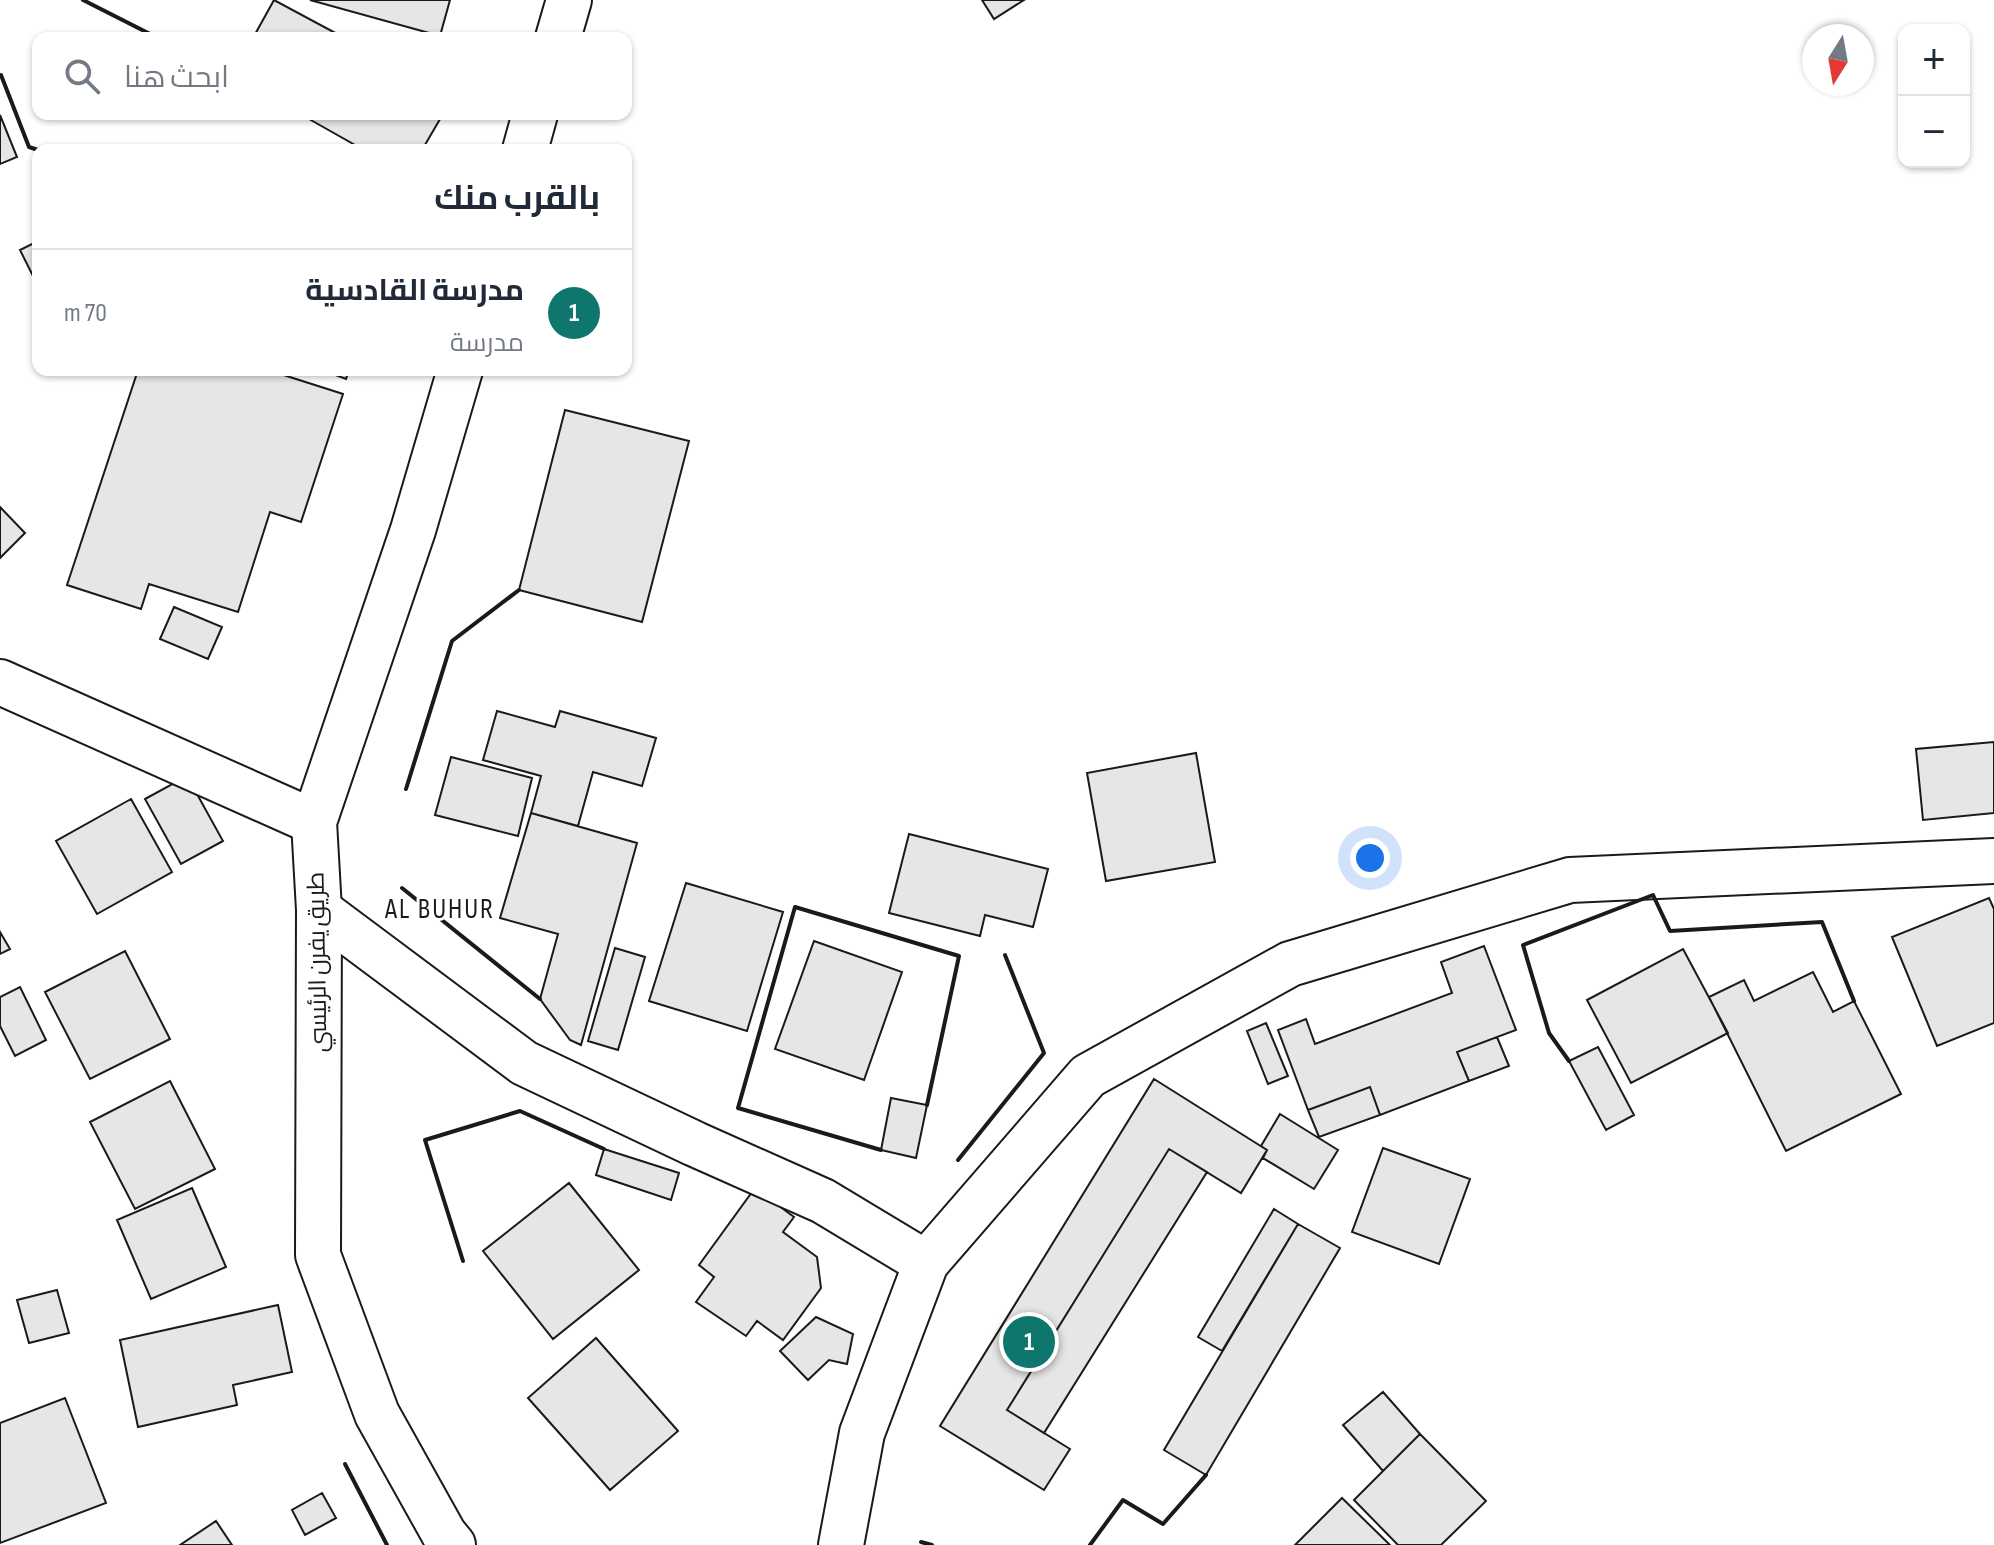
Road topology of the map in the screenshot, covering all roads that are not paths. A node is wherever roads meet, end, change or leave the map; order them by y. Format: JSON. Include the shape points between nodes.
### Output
{"nodes":[{"id":1,"x":569,"y":0,"type":"edge"},
{"id":2,"x":560,"y":32,"type":"edge"},
{"id":3,"x":533,"y":120,"type":"edge"},
{"id":4,"x":527,"y":144,"type":"edge"},
{"id":5,"x":458,"y":376,"type":"edge"},
{"id":6,"x":0,"y":682,"type":"edge"},
{"id":7,"x":314,"y":822,"type":"junction"},
{"id":8,"x":1994,"y":861,"type":"edge"},
{"id":9,"x":319,"y":910,"type":"junction"},
{"id":10,"x":926,"y":1263,"type":"junction"},
{"id":11,"x":453,"y":1545,"type":"edge"},
{"id":12,"x":841,"y":1545,"type":"edge"}],
"edges":[{"from":1,"to":2,"type":"street"},
{"from":3,"to":4,"type":"street"},
{"from":5,"to":7,"type":"street","name":"طريق يفرن الرئيسي","via":[[413,530]]},
{"from":6,"to":7,"type":"street"},
{"from":7,"to":9,"type":"street","name":"طريق يفرن الرئيسي"},
{"from":8,"to":10,"type":"street","via":[[1570,880],[1290,964],[1088,1076]]},
{"from":9,"to":10,"type":"street","via":[[524,1063],[823,1201]]},
{"from":9,"to":11,"type":"street","name":"طريق يفرن الرئيسي","via":[[318,1255],[377,1414]]},
{"from":10,"to":12,"type":"street","via":[[862,1433]]}]}
